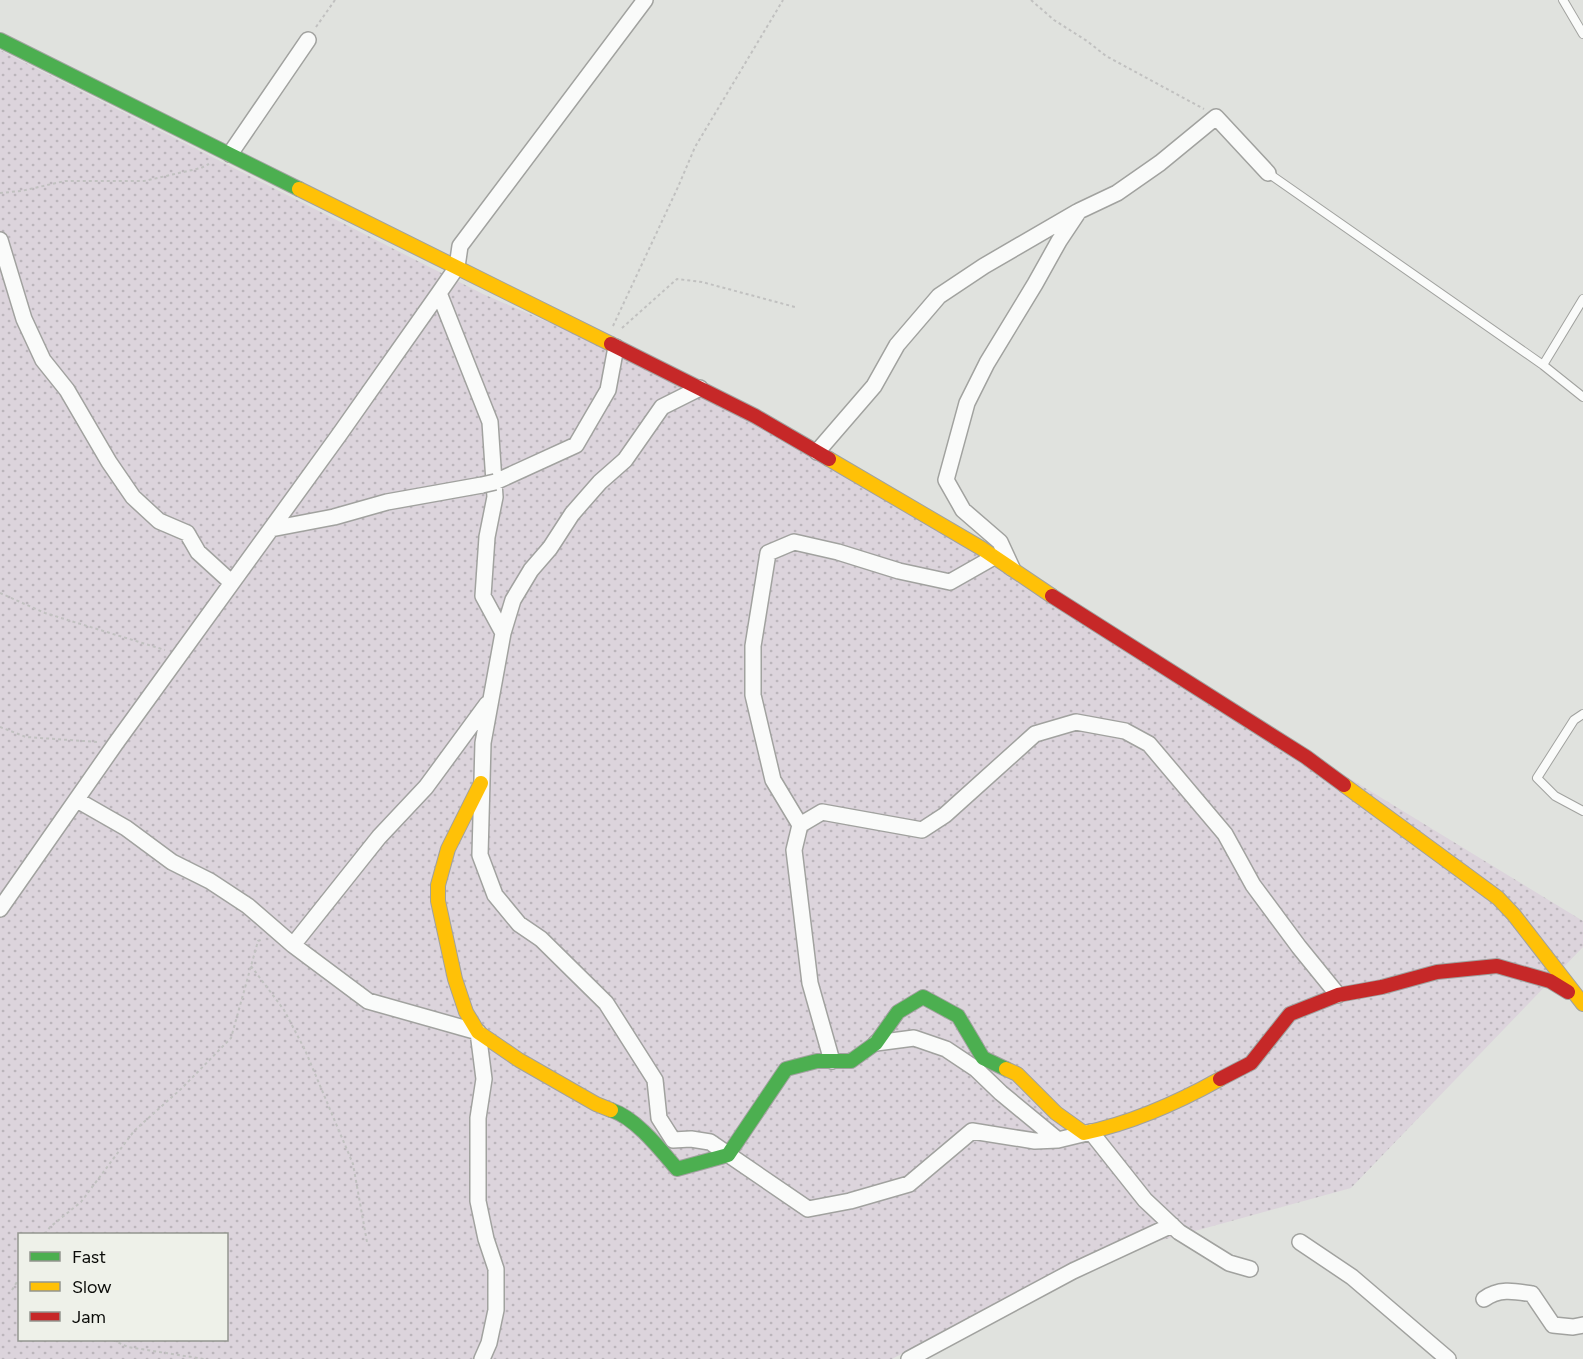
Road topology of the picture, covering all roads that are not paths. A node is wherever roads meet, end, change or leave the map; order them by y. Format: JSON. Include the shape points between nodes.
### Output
{"nodes":[{"id":1,"x":645,"y":0,"type":"edge"},
{"id":2,"x":1563,"y":0,"type":"edge"},
{"id":3,"x":1583,"y":34,"type":"edge"},
{"id":4,"x":0,"y":40,"type":"edge"},
{"id":5,"x":308,"y":40,"type":"road end"},
{"id":6,"x":230,"y":154,"type":"junction"},
{"id":7,"x":1268,"y":173,"type":"joint"},
{"id":8,"x":1079,"y":211,"type":"junction"},
{"id":9,"x":0,"y":240,"type":"edge"},
{"id":10,"x":457,"y":267,"type":"junction"},
{"id":11,"x":439,"y":293,"type":"junction"},
{"id":12,"x":1583,"y":299,"type":"edge"},
{"id":13,"x":612,"y":345,"type":"junction"},
{"id":14,"x":1543,"y":365,"type":"junction"},
{"id":15,"x":700,"y":388,"type":"junction"},
{"id":16,"x":1583,"y":397,"type":"edge"},
{"id":17,"x":817,"y":452,"type":"junction"},
{"id":18,"x":271,"y":529,"type":"junction"},
{"id":19,"x":994,"y":557,"type":"junction"},
{"id":20,"x":1013,"y":571,"type":"junction"},
{"id":21,"x":232,"y":583,"type":"junction"},
{"id":22,"x":503,"y":633,"type":"junction"},
{"id":23,"x":489,"y":701,"type":"junction"},
{"id":24,"x":1583,"y":714,"type":"edge"},
{"id":25,"x":481,"y":783,"type":"junction"},
{"id":26,"x":77,"y":800,"type":"junction"},
{"id":27,"x":1583,"y":810,"type":"edge"},
{"id":28,"x":800,"y":825,"type":"junction"},
{"id":29,"x":0,"y":909,"type":"edge"},
{"id":30,"x":293,"y":945,"type":"junction"},
{"id":31,"x":1338,"y":995,"type":"junction"},
{"id":32,"x":1582,"y":998,"type":"edge"},
{"id":33,"x":478,"y":1032,"type":"junction"},
{"id":34,"x":876,"y":1043,"type":"junction"},
{"id":35,"x":832,"y":1061,"type":"junction"},
{"id":36,"x":1091,"y":1132,"type":"junction"},
{"id":37,"x":1058,"y":1140,"type":"junction"},
{"id":38,"x":728,"y":1155,"type":"junction"},
{"id":39,"x":1172,"y":1225,"type":"junction"},
{"id":40,"x":1299,"y":1242,"type":"dead end"},
{"id":41,"x":1250,"y":1269,"type":"dead end"},
{"id":42,"x":1484,"y":1299,"type":"dead end"},
{"id":43,"x":1583,"y":1324,"type":"edge"},
{"id":44,"x":482,"y":1359,"type":"edge"},
{"id":45,"x":909,"y":1359,"type":"edge"},
{"id":46,"x":1448,"y":1359,"type":"edge"}],
"edges":[{"from":1,"to":10,"type":"street","via":[[460,246]]},
{"from":2,"to":3,"type":"lane"},
{"from":4,"to":6,"type":"street"},
{"from":5,"to":6,"type":"street"},
{"from":6,"to":10,"type":"street"},
{"from":7,"to":8,"type":"street","via":[[1216,117],[1117,193]]},
{"from":7,"to":14,"type":"lane"},
{"from":8,"to":17,"type":"street","via":[[939,296],[897,345],[874,386]]},
{"from":8,"to":20,"type":"street","via":[[967,403],[946,480],[963,510],[1000,542]]},
{"from":9,"to":21,"type":"street","via":[[24,319],[43,360],[67,390],[109,462],[133,497],[159,520],[188,533],[198,552]]},
{"from":10,"to":11,"type":"street"},
{"from":10,"to":13,"type":"street"},
{"from":11,"to":18,"type":"street"},
{"from":11,"to":22,"type":"street","via":[[490,422],[495,497],[487,537],[483,596]]},
{"from":12,"to":14,"type":"lane"},
{"from":13,"to":15,"type":"street"},
{"from":13,"to":18,"type":"street","via":[[608,390],[576,445],[488,484]]},
{"from":14,"to":16,"type":"lane"},
{"from":15,"to":17,"type":"street"},
{"from":15,"to":22,"type":"street","via":[[662,407],[625,460],[572,514],[513,600]]},
{"from":17,"to":19,"type":"street"},
{"from":18,"to":21,"type":"street"},
{"from":19,"to":20,"type":"street"},
{"from":19,"to":28,"type":"street","via":[[950,582],[794,542],[768,554],[753,646],[753,695],[773,780]]},
{"from":20,"to":32,"type":"street","via":[[1306,757],[1465,873],[1514,915]]},
{"from":21,"to":26,"type":"street"},
{"from":22,"to":23,"type":"street"},
{"from":23,"to":25,"type":"street"},
{"from":23,"to":30,"type":"street","via":[[426,787],[379,837]]},
{"from":24,"to":27,"type":"lane","via":[[1574,720],[1537,778],[1555,796]]},
{"from":25,"to":33,"type":"street","via":[[448,849],[438,885],[455,979],[466,1012]]},
{"from":25,"to":38,"type":"street","via":[[480,855],[495,895],[519,924],[541,939],[606,1003],[655,1080],[659,1118],[673,1140],[710,1142]]},
{"from":26,"to":29,"type":"street"},
{"from":26,"to":30,"type":"street","via":[[126,828],[172,862],[229,893]]},
{"from":28,"to":31,"type":"street","via":[[822,812],[922,830],[945,815],[1035,734],[1076,722],[1125,731],[1149,744],[1225,834],[1253,885]]},
{"from":28,"to":35,"type":"street","via":[[794,850],[810,983]]},
{"from":30,"to":33,"type":"street","via":[[368,1001]]},
{"from":31,"to":32,"type":"street","via":[[1437,972],[1497,966],[1550,981]]},
{"from":31,"to":36,"type":"street","via":[[1290,1014],[1251,1063],[1178,1102]]},
{"from":33,"to":38,"type":"street","via":[[596,1104],[621,1113],[677,1169]]},
{"from":33,"to":44,"type":"street","via":[[484,1079],[478,1118],[478,1201],[496,1269],[496,1310]]},
{"from":34,"to":35,"type":"street","via":[[851,1061]]},
{"from":34,"to":36,"type":"street","via":[[898,1012],[923,997],[958,1016],[983,1058],[1017,1074],[1056,1113],[1084,1133]]},
{"from":34,"to":37,"type":"street","via":[[914,1038],[946,1049],[976,1069]]},
{"from":35,"to":38,"type":"street","via":[[786,1069]]},
{"from":36,"to":37,"type":"street"},
{"from":36,"to":39,"type":"street","via":[[1145,1200]]},
{"from":37,"to":38,"type":"street","via":[[1035,1141],[972,1131],[909,1184],[808,1209]]},
{"from":39,"to":41,"type":"street","via":[[1229,1263]]},
{"from":39,"to":45,"type":"street","via":[[1073,1271]]},
{"from":40,"to":46,"type":"street","via":[[1352,1277]]},
{"from":42,"to":43,"type":"street","via":[[1493,1293],[1510,1291],[1532,1294],[1553,1325]]}]}
